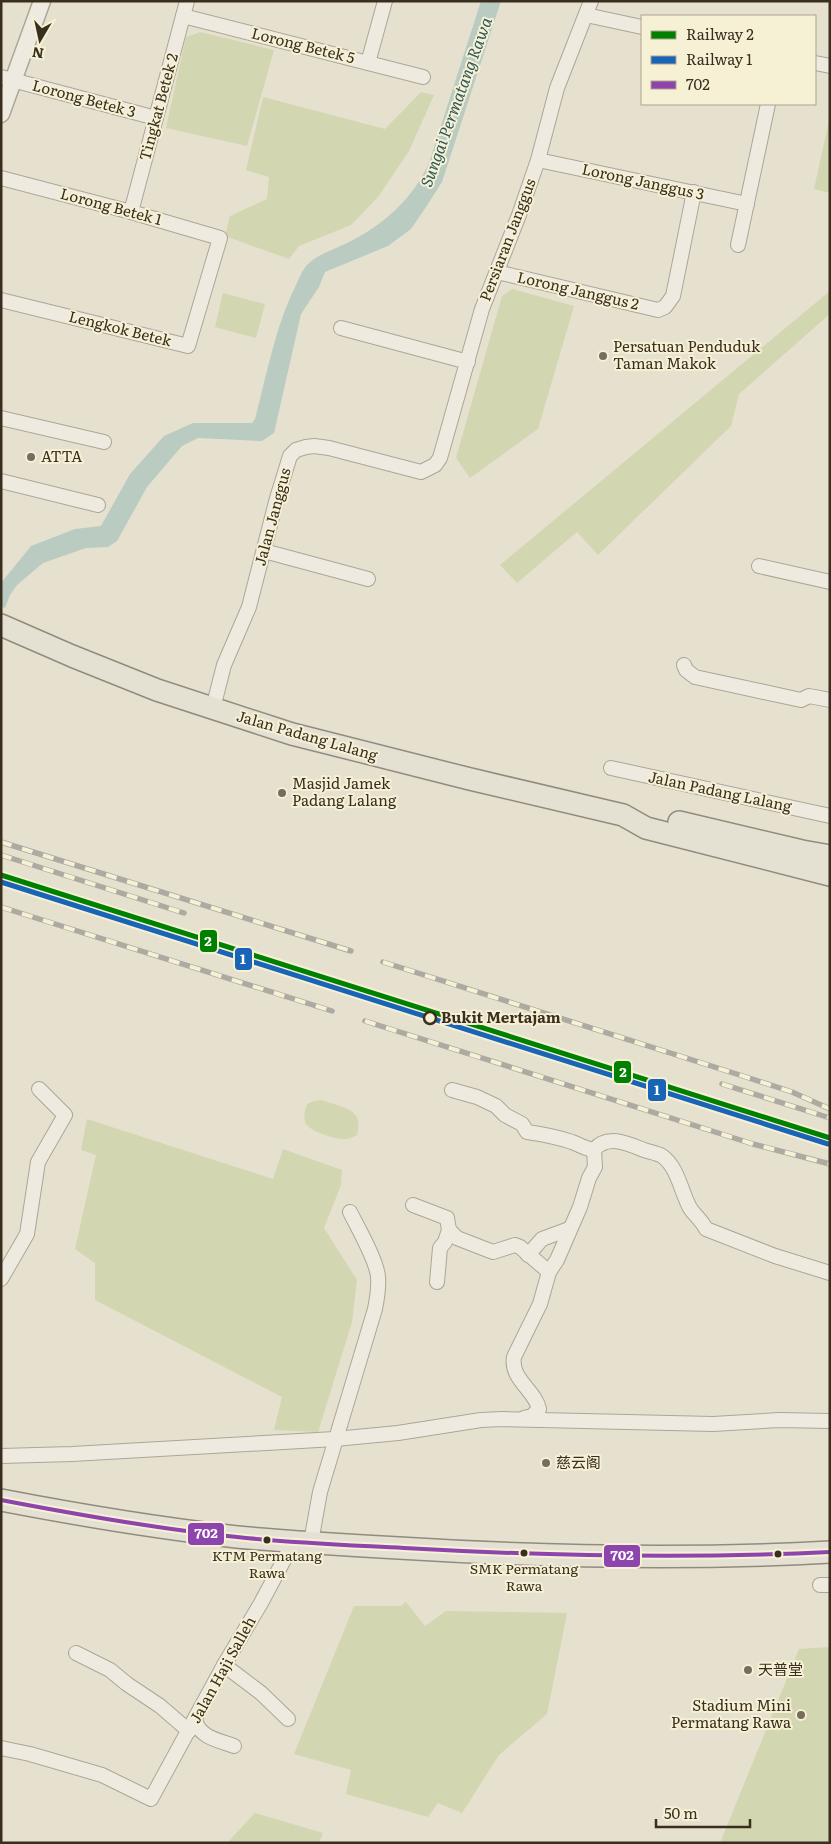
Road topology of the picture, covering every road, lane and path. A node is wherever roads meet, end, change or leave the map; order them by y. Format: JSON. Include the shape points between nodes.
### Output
{"nodes":[{"id":1,"x":42,"y":1,"type":"edge"},
{"id":2,"x":186,"y":1,"type":"edge"},
{"id":3,"x":385,"y":1,"type":"edge"},
{"id":4,"x":591,"y":1,"type":"edge"},
{"id":5,"x":586,"y":15,"type":"junction"},
{"id":6,"x":183,"y":16,"type":"junction"},
{"id":7,"x":641,"y":27,"type":"edge"},
{"id":8,"x":368,"y":63,"type":"junction"},
{"id":9,"x":816,"y":63,"type":"edge"},
{"id":10,"x":830,"y":66,"type":"edge"},
{"id":11,"x":423,"y":77,"type":"dead end"},
{"id":12,"x":7,"y":78,"type":"edge"},
{"id":13,"x":768,"y":105,"type":"edge"},
{"id":14,"x":1,"y":114,"type":"edge"},
{"id":15,"x":156,"y":118,"type":"junction"},
{"id":16,"x":538,"y":160,"type":"junction"},
{"id":17,"x":1,"y":178,"type":"edge"},
{"id":18,"x":694,"y":192,"type":"junction"},
{"id":19,"x":747,"y":204,"type":"junction"},
{"id":20,"x":131,"y":212,"type":"junction"},
{"id":21,"x":220,"y":238,"type":"joint"},
{"id":22,"x":738,"y":246,"type":"dead end"},
{"id":23,"x":497,"y":272,"type":"junction"},
{"id":24,"x":1,"y":300,"type":"edge"},
{"id":25,"x":341,"y":328,"type":"dead end"},
{"id":26,"x":468,"y":362,"type":"junction"},
{"id":27,"x":1,"y":418,"type":"edge"},
{"id":28,"x":104,"y":442,"type":"dead end"},
{"id":29,"x":421,"y":472,"type":"joint"},
{"id":30,"x":1,"y":481,"type":"edge"},
{"id":31,"x":98,"y":504,"type":"dead end"},
{"id":32,"x":264,"y":551,"type":"junction"},
{"id":33,"x":759,"y":566,"type":"dead end"},
{"id":34,"x":368,"y":579,"type":"dead end"},
{"id":35,"x":830,"y":582,"type":"edge"},
{"id":36,"x":1,"y":625,"type":"edge"},
{"id":37,"x":684,"y":665,"type":"dead end"},
{"id":38,"x":830,"y":700,"type":"edge"},
{"id":39,"x":213,"y":708,"type":"junction"},
{"id":40,"x":611,"y":768,"type":"dead end"},
{"id":41,"x":623,"y":815,"type":"junction"},
{"id":42,"x":830,"y":816,"type":"edge"},
{"id":43,"x":830,"y":857,"type":"edge"},
{"id":44,"x":830,"y":875,"type":"edge"},
{"id":45,"x":40,"y":1089,"type":"dead end"},
{"id":46,"x":452,"y":1090,"type":"dead end"},
{"id":47,"x":594,"y":1150,"type":"junction"},
{"id":48,"x":413,"y":1205,"type":"dead end"},
{"id":49,"x":350,"y":1212,"type":"dead end"},
{"id":50,"x":569,"y":1229,"type":"junction"},
{"id":51,"x":449,"y":1230,"type":"junction"},
{"id":52,"x":528,"y":1254,"type":"junction"},
{"id":53,"x":549,"y":1272,"type":"junction"},
{"id":54,"x":830,"y":1272,"type":"edge"},
{"id":55,"x":1,"y":1278,"type":"edge"},
{"id":56,"x":437,"y":1282,"type":"dead end"},
{"id":57,"x":522,"y":1419,"type":"junction"},
{"id":58,"x":830,"y":1421,"type":"edge"},
{"id":59,"x":335,"y":1439,"type":"junction"},
{"id":60,"x":1,"y":1456,"type":"edge"},
{"id":61,"x":1,"y":1500,"type":"edge"},
{"id":62,"x":302,"y":1542,"type":"junction"},
{"id":63,"x":830,"y":1552,"type":"edge"},
{"id":64,"x":76,"y":1653,"type":"dead end"},
{"id":65,"x":224,"y":1665,"type":"junction"},
{"id":66,"x":288,"y":1720,"type":"dead end"},
{"id":67,"x":192,"y":1726,"type":"junction"},
{"id":68,"x":234,"y":1746,"type":"dead end"},
{"id":69,"x":1,"y":1748,"type":"edge"}],
"edges":[{"from":1,"to":12,"type":"street"},
{"from":2,"to":6,"type":"street","name":"Tingkat Betek 2"},
{"from":3,"to":8,"type":"street"},
{"from":4,"to":5,"type":"street","name":"Persiaran Janggus"},
{"from":5,"to":7,"type":"street"},
{"from":5,"to":16,"type":"street","name":"Persiaran Janggus","via":[[557,88]]},
{"from":6,"to":8,"type":"street","name":"Lorong Betek 5"},
{"from":6,"to":15,"type":"street","name":"Tingkat Betek 2"},
{"from":8,"to":11,"type":"street","name":"Lorong Betek 5"},
{"from":9,"to":10,"type":"street"},
{"from":12,"to":14,"type":"street"},
{"from":12,"to":15,"type":"street","name":"Lorong Betek 3"},
{"from":13,"to":19,"type":"street"},
{"from":15,"to":20,"type":"street","name":"Tingkat Betek 2"},
{"from":16,"to":18,"type":"street","name":"Lorong Janggus 3"},
{"from":16,"to":23,"type":"street","name":"Persiaran Janggus"},
{"from":17,"to":20,"type":"street","name":"Lorong Betek 1"},
{"from":18,"to":19,"type":"street","name":"Lorong Janggus 3"},
{"from":18,"to":23,"type":"street","name":"Lorong Janggus 2","via":[[673,296],[665,307],[658,310]]},
{"from":19,"to":22,"type":"street"},
{"from":20,"to":21,"type":"street","name":"Lorong Betek 1"},
{"from":21,"to":24,"type":"street","name":"Lengkok Betek","via":[[188,346]]},
{"from":23,"to":26,"type":"street","name":"Persiaran Janggus","via":[[482,309]]},
{"from":25,"to":26,"type":"street"},
{"from":26,"to":29,"type":"street","name":"Persiaran Janggus","via":[[440,458],[435,465]]},
{"from":27,"to":28,"type":"street"},
{"from":29,"to":32,"type":"street","name":"Jalan Janggus","via":[[329,448],[314,446],[296,450],[290,456]]},
{"from":30,"to":31,"type":"street"},
{"from":32,"to":34,"type":"street"},
{"from":32,"to":39,"type":"street","name":"Jalan Janggus","via":[[249,607],[224,665]]},
{"from":33,"to":35,"type":"street"},
{"from":36,"to":39,"type":"main road","name":"Jalan Padang Lalang","via":[[157,690]]},
{"from":37,"to":38,"type":"street","via":[[695,677],[801,700],[809,696]]},
{"from":39,"to":41,"type":"main road","name":"Jalan Padang Lalang","via":[[327,744]]},
{"from":40,"to":42,"type":"street","name":"Jalan Padang Lalang"},
{"from":41,"to":43,"type":"main road","name":"Jalan Padang Lalang","via":[[646,813]]},
{"from":41,"to":44,"type":"main road","name":"Jalan Padang Lalang","via":[[646,828]]},
{"from":45,"to":55,"type":"street","via":[[66,1115],[38,1162],[27,1234]]},
{"from":46,"to":47,"type":"street","via":[[496,1106],[522,1124],[527,1132],[561,1138]]},
{"from":47,"to":50,"type":"street","via":[[595,1167]]},
{"from":47,"to":54,"type":"street","via":[[609,1140],[662,1156],[674,1173],[690,1208],[706,1229],[775,1256]]},
{"from":48,"to":51,"type":"street","via":[[447,1218]]},
{"from":49,"to":59,"type":"street","name":"Jalan Haji Salleh","via":[[374,1264],[378,1276],[377,1292],[375,1309]]},
{"from":50,"to":52,"type":"street","via":[[542,1239]]},
{"from":50,"to":53,"type":"street"},
{"from":51,"to":52,"type":"street","via":[[457,1238],[493,1252],[515,1245]]},
{"from":51,"to":56,"type":"street","via":[[440,1248]]},
{"from":52,"to":53,"type":"street"},
{"from":53,"to":57,"type":"street","via":[[540,1304],[514,1357],[517,1374],[537,1400],[539,1410]]},
{"from":57,"to":58,"type":"street","via":[[713,1424]]},
{"from":57,"to":59,"type":"street","via":[[481,1420]]},
{"from":59,"to":60,"type":"street"},
{"from":59,"to":62,"type":"street","name":"Jalan Haji Salleh"},
{"from":61,"to":62,"type":"main road","via":[[113,1521]]},
{"from":62,"to":63,"type":"main road","via":[[484,1554],[652,1558]]},
{"from":62,"to":65,"type":"street","name":"Jalan Haji Salleh"},
{"from":64,"to":67,"type":"street","via":[[110,1670]]},
{"from":65,"to":66,"type":"street","via":[[261,1693]]},
{"from":65,"to":67,"type":"street","name":"Jalan Haji Salleh"},
{"from":67,"to":68,"type":"street","via":[[202,1734]]},
{"from":67,"to":69,"type":"street","name":"Jalan Haji Salleh","via":[[151,1799],[102,1775]]}]}
